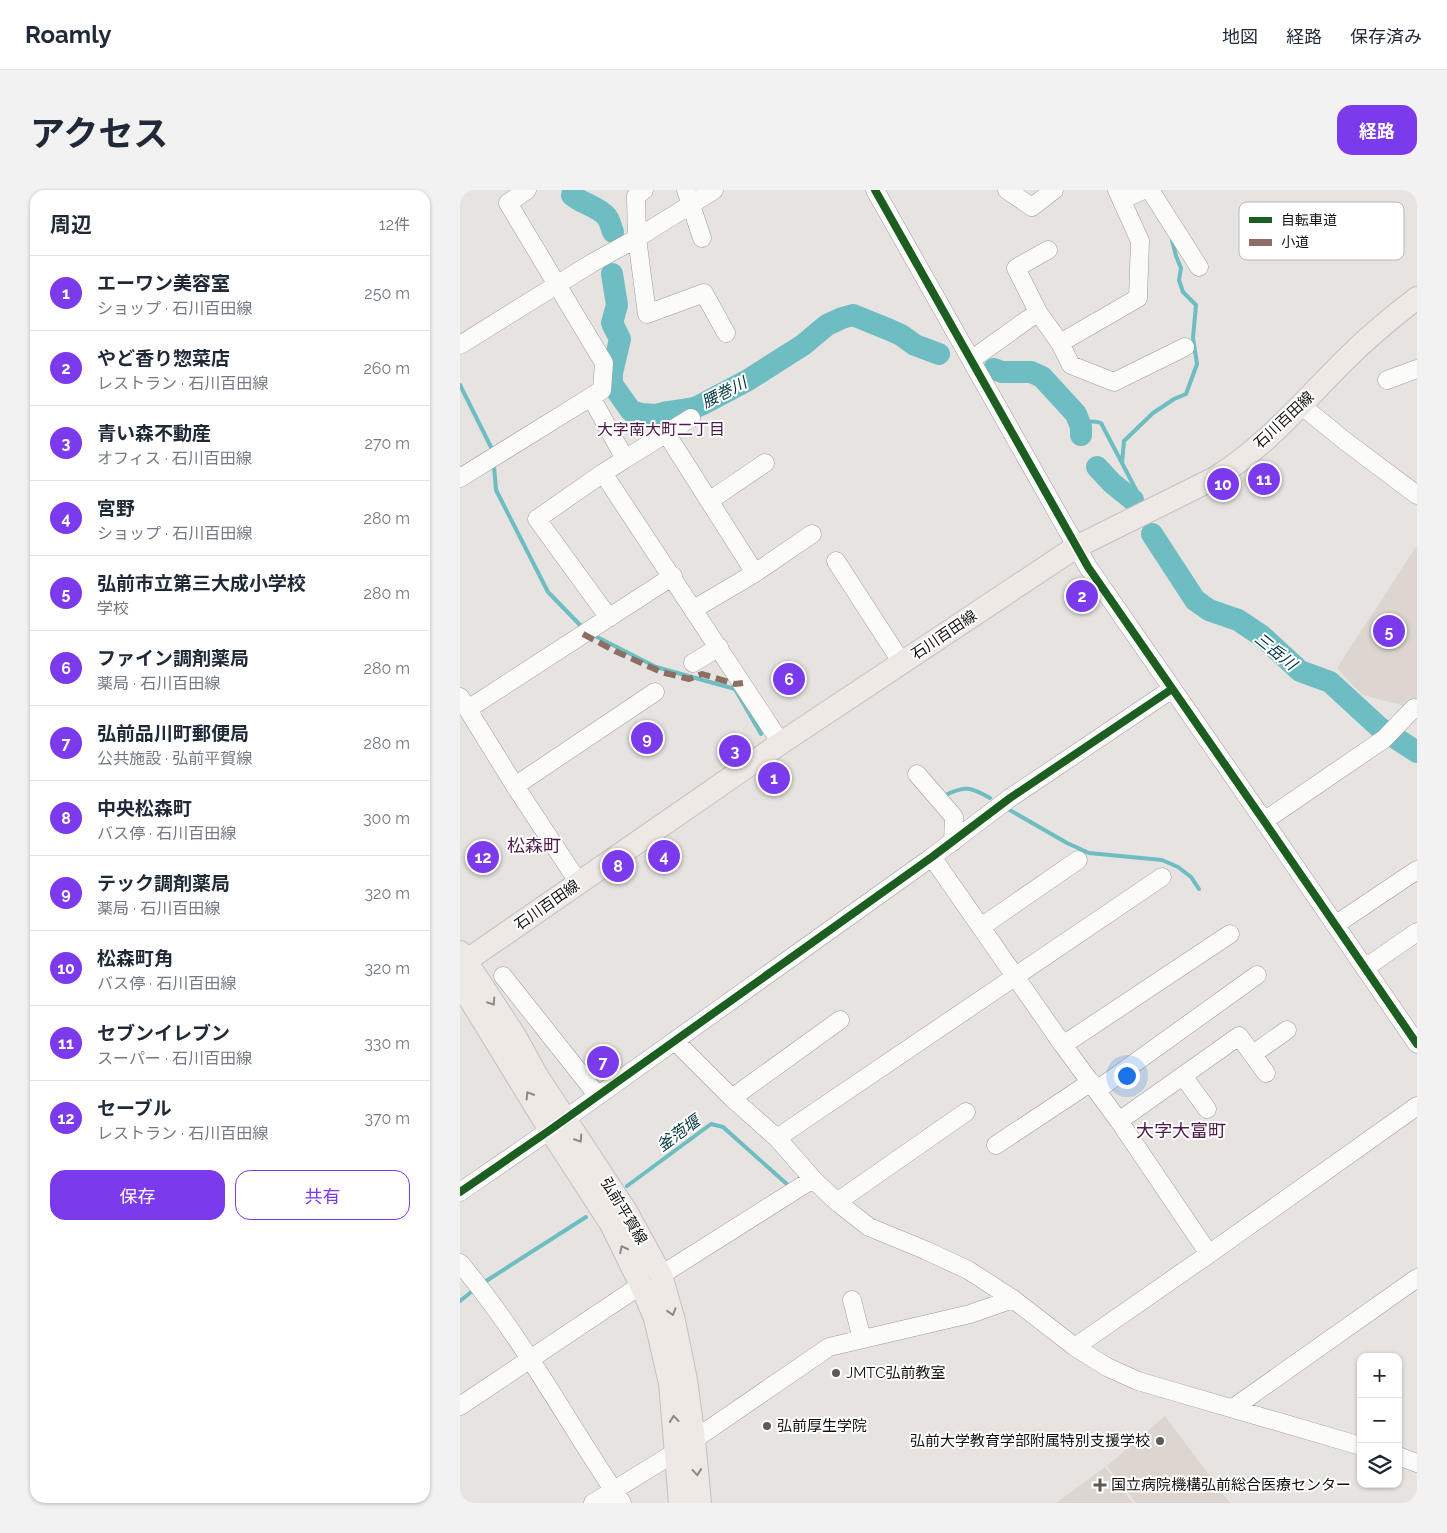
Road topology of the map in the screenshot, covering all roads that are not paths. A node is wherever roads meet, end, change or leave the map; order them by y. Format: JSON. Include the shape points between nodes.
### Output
{"nodes":[{"id":1,"x":527,"y":190,"type":"edge"},
{"id":2,"x":644,"y":190,"type":"edge"},
{"id":3,"x":714,"y":190,"type":"edge"},
{"id":4,"x":875,"y":190,"type":"edge"},
{"id":5,"x":1007,"y":190,"type":"edge"},
{"id":6,"x":1054,"y":190,"type":"edge"},
{"id":7,"x":1143,"y":190,"type":"edge"},
{"id":8,"x":1150,"y":190,"type":"edge"},
{"id":9,"x":1119,"y":195,"type":"edge"},
{"id":10,"x":689,"y":197,"type":"edge"},
{"id":11,"x":637,"y":238,"type":"junction"},
{"id":12,"x":702,"y":238,"type":"dead end"},
{"id":13,"x":1048,"y":250,"type":"dead end"},
{"id":14,"x":1199,"y":267,"type":"dead end"},
{"id":15,"x":557,"y":286,"type":"junction"},
{"id":16,"x":1417,"y":298,"type":"edge"},
{"id":17,"x":1038,"y":312,"type":"junction"},
{"id":18,"x":726,"y":333,"type":"dead end"},
{"id":19,"x":1060,"y":343,"type":"junction"},
{"id":20,"x":460,"y":345,"type":"edge"},
{"id":21,"x":1185,"y":347,"type":"dead end"},
{"id":22,"x":971,"y":360,"type":"junction"},
{"id":23,"x":1417,"y":369,"type":"edge"},
{"id":24,"x":1387,"y":380,"type":"dead end"},
{"id":25,"x":591,"y":397,"type":"junction"},
{"id":26,"x":1302,"y":406,"type":"junction"},
{"id":27,"x":691,"y":418,"type":"dead end"},
{"id":28,"x":666,"y":433,"type":"junction"},
{"id":29,"x":625,"y":459,"type":"junction"},
{"id":30,"x":765,"y":463,"type":"dead end"},
{"id":31,"x":604,"y":473,"type":"junction"},
{"id":32,"x":460,"y":478,"type":"edge"},
{"id":33,"x":1417,"y":495,"type":"edge"},
{"id":34,"x":709,"y":501,"type":"junction"},
{"id":35,"x":812,"y":534,"type":"dead end"},
{"id":36,"x":1076,"y":547,"type":"junction"},
{"id":37,"x":836,"y":561,"type":"dead end"},
{"id":38,"x":755,"y":573,"type":"junction"},
{"id":39,"x":673,"y":576,"type":"junction"},
{"id":40,"x":694,"y":609,"type":"junction"},
{"id":41,"x":609,"y":618,"type":"junction"},
{"id":42,"x":719,"y":647,"type":"junction"},
{"id":43,"x":693,"y":663,"type":"dead end"},
{"id":44,"x":902,"y":664,"type":"junction"},
{"id":45,"x":1172,"y":689,"type":"junction"},
{"id":46,"x":655,"y":692,"type":"dead end"},
{"id":47,"x":464,"y":703,"type":"edge"},
{"id":48,"x":1414,"y":708,"type":"dead end"},
{"id":49,"x":782,"y":742,"type":"junction"},
{"id":50,"x":919,"y":784,"type":"dead end"},
{"id":51,"x":515,"y":786,"type":"junction"},
{"id":52,"x":1264,"y":821,"type":"junction"},
{"id":53,"x":953,"y":842,"type":"junction"},
{"id":54,"x":932,"y":857,"type":"junction"},
{"id":55,"x":1078,"y":860,"type":"dead end"},
{"id":56,"x":1417,"y":870,"type":"edge"},
{"id":57,"x":1162,"y":877,"type":"dead end"},
{"id":58,"x":579,"y":883,"type":"junction"},
{"id":59,"x":1335,"y":925,"type":"junction"},
{"id":60,"x":980,"y":927,"type":"junction"},
{"id":61,"x":1417,"y":932,"type":"edge"},
{"id":62,"x":1230,"y":934,"type":"dead end"},
{"id":63,"x":462,"y":959,"type":"edge"},
{"id":64,"x":1364,"y":968,"type":"junction"},
{"id":65,"x":1258,"y":975,"type":"dead end"},
{"id":66,"x":503,"y":976,"type":"dead end"},
{"id":67,"x":1016,"y":977,"type":"junction"},
{"id":68,"x":460,"y":983,"type":"edge"},
{"id":69,"x":840,"y":1020,"type":"dead end"},
{"id":70,"x":1287,"y":1030,"type":"dead end"},
{"id":71,"x":676,"y":1041,"type":"junction"},
{"id":72,"x":1417,"y":1044,"type":"edge"},
{"id":73,"x":1063,"y":1045,"type":"junction"},
{"id":74,"x":1253,"y":1054,"type":"junction"},
{"id":75,"x":1266,"y":1072,"type":"dead end"},
{"id":76,"x":1183,"y":1076,"type":"junction"},
{"id":77,"x":1094,"y":1086,"type":"junction"},
{"id":78,"x":598,"y":1096,"type":"junction"},
{"id":79,"x":732,"y":1098,"type":"junction"},
{"id":80,"x":1417,"y":1106,"type":"edge"},
{"id":81,"x":1207,"y":1109,"type":"dead end"},
{"id":82,"x":966,"y":1112,"type":"dead end"},
{"id":83,"x":1119,"y":1121,"type":"junction"},
{"id":84,"x":558,"y":1125,"type":"junction"},
{"id":85,"x":777,"y":1138,"type":"junction"},
{"id":86,"x":996,"y":1146,"type":"dead end"},
{"id":87,"x":813,"y":1180,"type":"junction"},
{"id":88,"x":460,"y":1192,"type":"edge"},
{"id":89,"x":837,"y":1202,"type":"junction"},
{"id":90,"x":1209,"y":1254,"type":"junction"},
{"id":91,"x":460,"y":1263,"type":"edge"},
{"id":92,"x":1417,"y":1278,"type":"edge"},
{"id":93,"x":651,"y":1280,"type":"junction"},
{"id":94,"x":1013,"y":1299,"type":"junction"},
{"id":95,"x":852,"y":1300,"type":"dead end"},
{"id":96,"x":862,"y":1339,"type":"junction"},
{"id":97,"x":1074,"y":1347,"type":"junction"},
{"id":98,"x":530,"y":1360,"type":"junction"},
{"id":99,"x":460,"y":1406,"type":"edge"},
{"id":100,"x":1233,"y":1408,"type":"junction"},
{"id":101,"x":1357,"y":1445,"type":"edge"},
{"id":102,"x":685,"y":1446,"type":"junction"},
{"id":103,"x":1402,"y":1457,"type":"edge"},
{"id":104,"x":1417,"y":1463,"type":"edge"},
{"id":105,"x":618,"y":1496,"type":"edge"},
{"id":106,"x":593,"y":1503,"type":"edge"},
{"id":107,"x":680,"y":1503,"type":"edge"},
{"id":108,"x":700,"y":1503,"type":"edge"}],
"edges":[{"from":1,"to":15,"type":"street","via":[[508,203]]},
{"from":2,"to":11,"type":"street","via":[[636,196]]},
{"from":3,"to":10,"type":"street"},
{"from":4,"to":22,"type":"street"},
{"from":5,"to":6,"type":"street","via":[[1032,208]]},
{"from":7,"to":9,"type":"street"},
{"from":8,"to":14,"type":"street"},
{"from":9,"to":19,"type":"street","via":[[1140,241],[1138,298]]},
{"from":10,"to":11,"type":"street"},
{"from":10,"to":12,"type":"street"},
{"from":11,"to":15,"type":"street","via":[[592,262]]},
{"from":11,"to":18,"type":"street","via":[[647,314],[704,293]]},
{"from":13,"to":17,"type":"street","via":[[1016,268]]},
{"from":15,"to":20,"type":"street"},
{"from":15,"to":25,"type":"street","via":[[604,362],[602,390]]},
{"from":16,"to":26,"type":"main road","name":"石川百田線","via":[[1345,360]]},
{"from":17,"to":19,"type":"street"},
{"from":17,"to":22,"type":"street"},
{"from":19,"to":21,"type":"street","via":[[1071,365],[1114,382]]},
{"from":22,"to":36,"type":"street"},
{"from":23,"to":24,"type":"street"},
{"from":25,"to":29,"type":"street"},
{"from":25,"to":32,"type":"street"},
{"from":26,"to":33,"type":"street"},
{"from":26,"to":36,"type":"main road","name":"石川百田線","via":[[1236,465]]},
{"from":27,"to":28,"type":"street"},
{"from":28,"to":29,"type":"street"},
{"from":28,"to":34,"type":"street"},
{"from":29,"to":31,"type":"street"},
{"from":30,"to":34,"type":"street"},
{"from":31,"to":39,"type":"street"},
{"from":31,"to":41,"type":"street","via":[[537,519]]},
{"from":34,"to":38,"type":"street"},
{"from":35,"to":38,"type":"street"},
{"from":36,"to":44,"type":"main road","name":"石川百田線"},
{"from":36,"to":45,"type":"street"},
{"from":37,"to":44,"type":"street"},
{"from":38,"to":40,"type":"street"},
{"from":39,"to":40,"type":"street"},
{"from":39,"to":41,"type":"street"},
{"from":40,"to":42,"type":"street"},
{"from":41,"to":47,"type":"street"},
{"from":42,"to":43,"type":"street"},
{"from":42,"to":49,"type":"street"},
{"from":44,"to":49,"type":"main road","name":"石川百田線"},
{"from":45,"to":52,"type":"street"},
{"from":45,"to":53,"type":"street","via":[[1010,798]]},
{"from":46,"to":51,"type":"street"},
{"from":47,"to":51,"type":"street"},
{"from":48,"to":52,"type":"street","via":[[1389,734]]},
{"from":49,"to":58,"type":"main road","name":"石川百田線"},
{"from":50,"to":53,"type":"street","via":[[954,817]]},
{"from":51,"to":58,"type":"street"},
{"from":52,"to":59,"type":"street"},
{"from":53,"to":54,"type":"street"},
{"from":54,"to":60,"type":"street"},
{"from":54,"to":71,"type":"street"},
{"from":55,"to":60,"type":"street"},
{"from":56,"to":59,"type":"street"},
{"from":57,"to":67,"type":"street"},
{"from":58,"to":63,"type":"main road","name":"石川百田線"},
{"from":59,"to":64,"type":"street"},
{"from":60,"to":67,"type":"street"},
{"from":61,"to":64,"type":"street"},
{"from":62,"to":73,"type":"street"},
{"from":63,"to":84,"type":"main road","name":"弘前平賀線","one_way":true,"via":[[515,1036]]},
{"from":64,"to":72,"type":"street"},
{"from":65,"to":77,"type":"street"},
{"from":66,"to":78,"type":"street"},
{"from":67,"to":73,"type":"street"},
{"from":67,"to":85,"type":"street"},
{"from":84,"to":68,"type":"main road","name":"弘前平賀線","one_way":true},
{"from":69,"to":79,"type":"street"},
{"from":70,"to":74,"type":"street"},
{"from":71,"to":78,"type":"street"},
{"from":71,"to":79,"type":"street"},
{"from":73,"to":77,"type":"street"},
{"from":74,"to":75,"type":"street"},
{"from":74,"to":76,"type":"street","via":[[1239,1036]]},
{"from":76,"to":81,"type":"street"},
{"from":76,"to":83,"type":"street"},
{"from":77,"to":83,"type":"street"},
{"from":77,"to":86,"type":"street"},
{"from":78,"to":84,"type":"street"},
{"from":79,"to":85,"type":"street"},
{"from":80,"to":90,"type":"street"},
{"from":82,"to":89,"type":"street"},
{"from":83,"to":90,"type":"street"},
{"from":84,"to":88,"type":"street"},
{"from":84,"to":93,"type":"main road","name":"弘前平賀線","via":[[626,1211]]},
{"from":85,"to":87,"type":"street"},
{"from":87,"to":89,"type":"street"},
{"from":87,"to":93,"type":"street"},
{"from":89,"to":94,"type":"street","via":[[869,1227],[968,1270]]},
{"from":90,"to":97,"type":"street"},
{"from":91,"to":98,"type":"street"},
{"from":92,"to":100,"type":"street"},
{"from":93,"to":98,"type":"street"},
{"from":93,"to":102,"type":"main road","name":"弘前平賀線","via":[[674,1321],[686,1380]]},
{"from":94,"to":96,"type":"street","via":[[970,1314]]},
{"from":94,"to":97,"type":"street"},
{"from":95,"to":96,"type":"street"},
{"from":96,"to":102,"type":"street","via":[[829,1347]]},
{"from":97,"to":100,"type":"street","via":[[1106,1368]]},
{"from":98,"to":99,"type":"street"},
{"from":98,"to":105,"type":"street"},
{"from":100,"to":101,"type":"street"},
{"from":102,"to":105,"type":"street"},
{"from":102,"to":107,"type":"main road","name":"弘前平賀線"},
{"from":102,"to":108,"type":"main road","name":"弘前平賀線","one_way":true},
{"from":103,"to":104,"type":"street"},
{"from":105,"to":106,"type":"street"}]}
